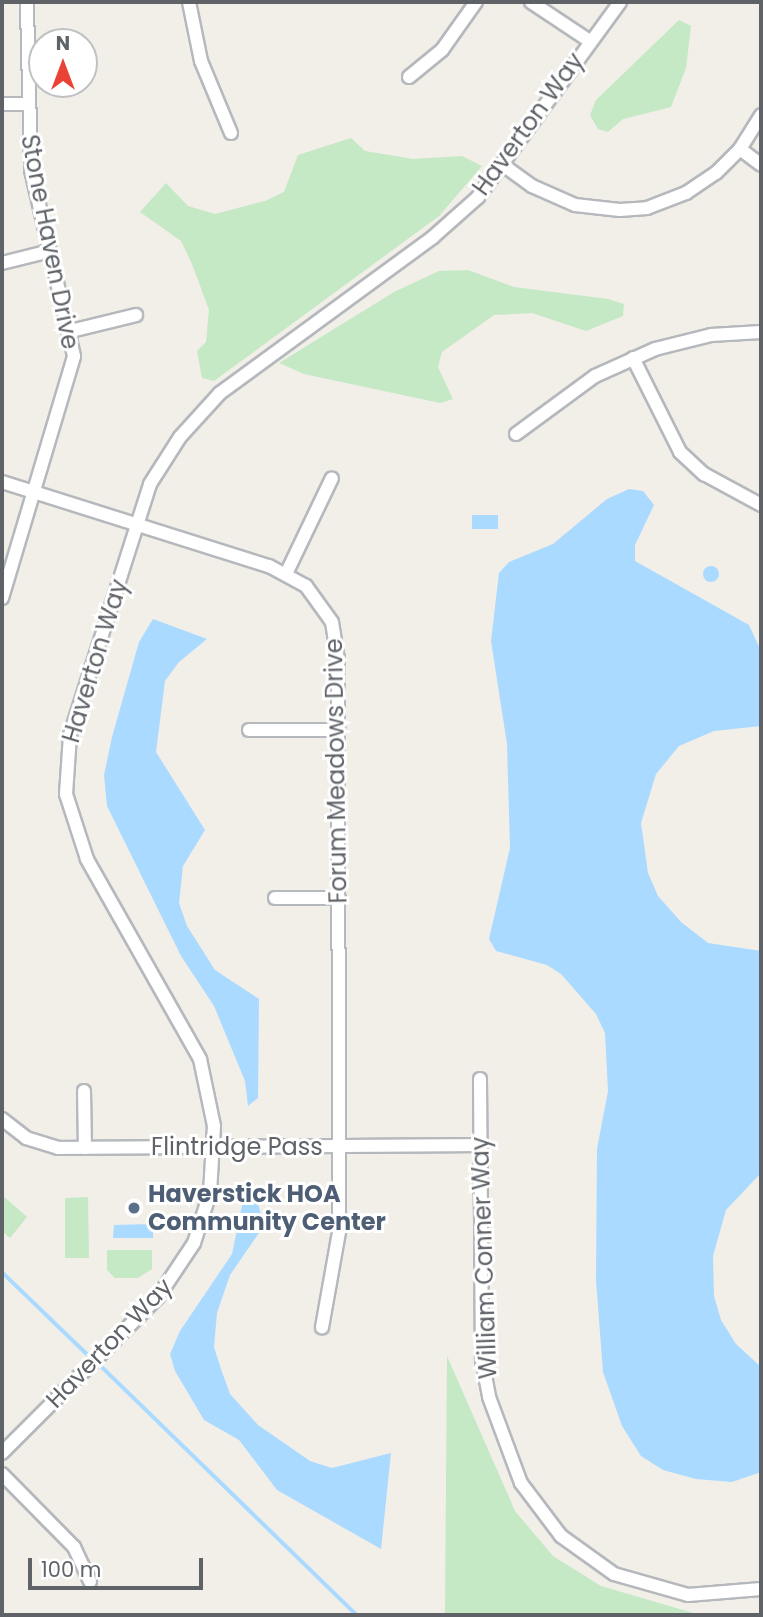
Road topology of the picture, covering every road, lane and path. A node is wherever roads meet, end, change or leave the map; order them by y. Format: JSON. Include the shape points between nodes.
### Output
{"nodes":[{"id":1,"x":27,"y":2,"type":"edge"},
{"id":2,"x":189,"y":2,"type":"edge"},
{"id":3,"x":476,"y":2,"type":"edge"},
{"id":4,"x":531,"y":2,"type":"edge"},
{"id":5,"x":620,"y":2,"type":"edge"},
{"id":6,"x":588,"y":40,"type":"junction"},
{"id":7,"x":410,"y":77,"type":"dead end"},
{"id":8,"x":2,"y":104,"type":"edge"},
{"id":9,"x":27,"y":104,"type":"junction"},
{"id":10,"x":761,"y":114,"type":"edge"},
{"id":11,"x":231,"y":133,"type":"dead end"},
{"id":12,"x":740,"y":149,"type":"junction"},
{"id":13,"x":503,"y":165,"type":"junction"},
{"id":14,"x":761,"y":165,"type":"edge"},
{"id":15,"x":50,"y":251,"type":"junction"},
{"id":16,"x":2,"y":263,"type":"edge"},
{"id":17,"x":136,"y":315,"type":"dead end"},
{"id":18,"x":71,"y":331,"type":"junction"},
{"id":19,"x":761,"y":332,"type":"edge"},
{"id":20,"x":633,"y":358,"type":"junction"},
{"id":21,"x":516,"y":434,"type":"dead end"},
{"id":22,"x":332,"y":478,"type":"dead end"},
{"id":23,"x":2,"y":482,"type":"edge"},
{"id":24,"x":34,"y":493,"type":"junction"},
{"id":25,"x":761,"y":505,"type":"edge"},
{"id":26,"x":136,"y":524,"type":"junction"},
{"id":27,"x":286,"y":573,"type":"junction"},
{"id":28,"x":2,"y":598,"type":"edge"},
{"id":29,"x":248,"y":730,"type":"dead end"},
{"id":30,"x":339,"y":730,"type":"junction"},
{"id":31,"x":275,"y":898,"type":"dead end"},
{"id":32,"x":339,"y":898,"type":"junction"},
{"id":33,"x":480,"y":1079,"type":"dead end"},
{"id":34,"x":84,"y":1091,"type":"dead end"},
{"id":35,"x":2,"y":1119,"type":"edge"},
{"id":36,"x":480,"y":1145,"type":"junction"},
{"id":37,"x":214,"y":1147,"type":"junction"},
{"id":38,"x":339,"y":1147,"type":"junction"},
{"id":39,"x":85,"y":1148,"type":"junction"},
{"id":40,"x":322,"y":1327,"type":"dead end"},
{"id":41,"x":2,"y":1453,"type":"edge"},
{"id":42,"x":2,"y":1474,"type":"edge"},
{"id":43,"x":90,"y":1582,"type":"dead end"},
{"id":44,"x":761,"y":1589,"type":"edge"}],
"edges":[{"from":1,"to":9,"type":"street","name":"Stone Haven Drive"},
{"from":2,"to":11,"type":"street","via":[[201,61]]},
{"from":3,"to":7,"type":"street","via":[[435,58]]},
{"from":4,"to":6,"type":"street"},
{"from":5,"to":6,"type":"street","name":"Haverton Way"},
{"from":6,"to":13,"type":"street","name":"Haverton Way"},
{"from":8,"to":9,"type":"street"},
{"from":9,"to":15,"type":"street","name":"Stone Haven Drive","via":[[32,170]]},
{"from":10,"to":12,"type":"street"},
{"from":12,"to":13,"type":"street","via":[[686,193],[648,208],[620,210],[555,198]]},
{"from":12,"to":14,"type":"street"},
{"from":13,"to":26,"type":"street","name":"Haverton Way","via":[[449,224],[208,403],[156,471]]},
{"from":15,"to":16,"type":"street"},
{"from":15,"to":18,"type":"street","name":"Stone Haven Drive"},
{"from":17,"to":18,"type":"street"},
{"from":18,"to":24,"type":"street","name":"Stone Haven Drive","via":[[72,371]]},
{"from":19,"to":20,"type":"street","via":[[681,341]]},
{"from":20,"to":21,"type":"street","via":[[595,376]]},
{"from":20,"to":25,"type":"street","via":[[680,452],[704,474]]},
{"from":22,"to":27,"type":"street"},
{"from":23,"to":24,"type":"street","name":"Forum Meadows Drive"},
{"from":24,"to":26,"type":"street","name":"Forum Meadows Drive"},
{"from":24,"to":28,"type":"street","name":"Stone Haven Drive"},
{"from":26,"to":27,"type":"street","name":"Forum Meadows Drive"},
{"from":26,"to":37,"type":"street","name":"Haverton Way","via":[[70,735],[66,794],[87,859],[200,1059],[213,1110]]},
{"from":27,"to":30,"type":"street","name":"Forum Meadows Drive","via":[[317,597],[332,622],[338,659]]},
{"from":29,"to":30,"type":"street"},
{"from":30,"to":32,"type":"street","name":"Forum Meadows Drive"},
{"from":31,"to":32,"type":"street"},
{"from":32,"to":38,"type":"street","name":"Forum Meadows Drive"},
{"from":33,"to":36,"type":"street","name":"William Conner Way"},
{"from":34,"to":39,"type":"street"},
{"from":35,"to":39,"type":"street","name":"Flintridge Pass","via":[[40,1144]]},
{"from":36,"to":38,"type":"street","name":"Flintridge Pass"},
{"from":36,"to":44,"type":"street","name":"William Conner Way","via":[[484,1372],[509,1456],[530,1497],[578,1551],[626,1579],[688,1594]]},
{"from":37,"to":38,"type":"street","name":"Flintridge Pass"},
{"from":37,"to":39,"type":"street","name":"Flintridge Pass"},
{"from":37,"to":41,"type":"street","name":"Haverton Way","via":[[204,1213],[170,1281],[143,1314]]},
{"from":38,"to":40,"type":"street","name":"Forum Meadows Drive","via":[[339,1242]]},
{"from":42,"to":43,"type":"street","via":[[74,1547]]}]}
